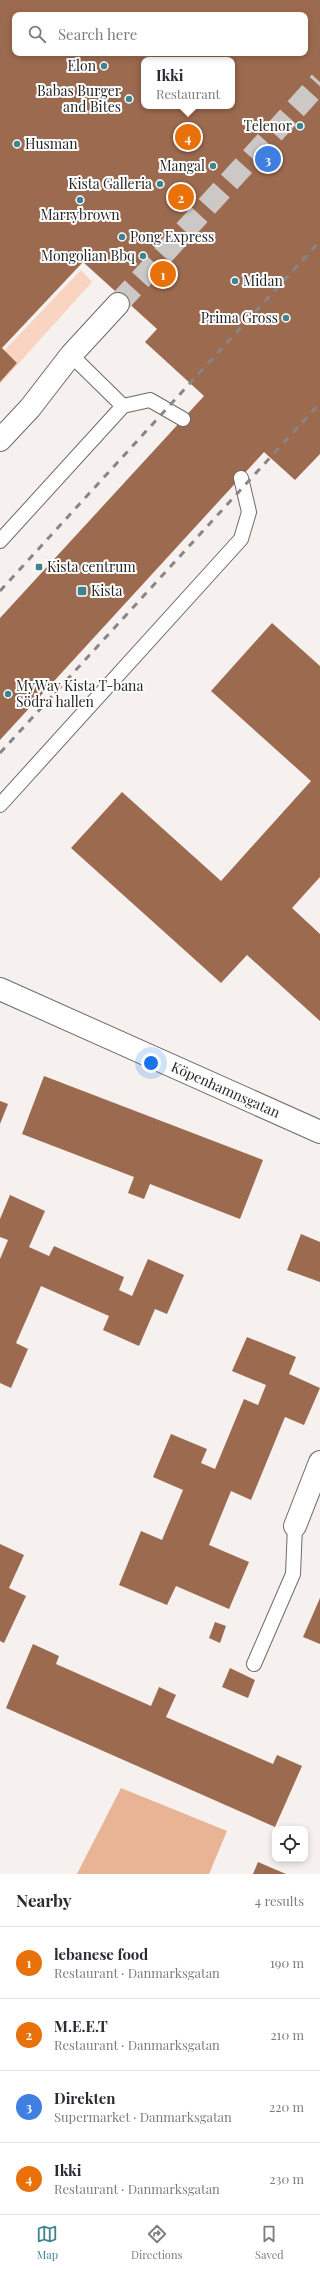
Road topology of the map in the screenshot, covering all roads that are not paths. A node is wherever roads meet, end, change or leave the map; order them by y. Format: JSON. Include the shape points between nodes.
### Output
{"nodes":[{"id":1,"x":118,"y":304,"type":"tunnel mouth"},
{"id":2,"x":71,"y":355,"type":"junction"},
{"id":3,"x":123,"y":406,"type":"junction"},
{"id":4,"x":183,"y":419,"type":"dead end"},
{"id":5,"x":0,"y":420,"type":"edge"},
{"id":6,"x":0,"y":440,"type":"edge"},
{"id":7,"x":241,"y":478,"type":"dead end"},
{"id":8,"x":0,"y":541,"type":"edge"},
{"id":9,"x":0,"y":805,"type":"edge"},
{"id":10,"x":0,"y":989,"type":"edge"},
{"id":11,"x":320,"y":1132,"type":"edge"},
{"id":12,"x":320,"y":1462,"type":"edge"},
{"id":13,"x":295,"y":1526,"type":"joint"},
{"id":14,"x":254,"y":1664,"type":"dead end"}],
"edges":[{"from":1,"to":2,"type":"street"},
{"from":2,"to":3,"type":"lane"},
{"from":2,"to":5,"type":"street","via":[[20,398]]},
{"from":2,"to":6,"type":"street","via":[[30,408]]},
{"from":3,"to":4,"type":"lane","via":[[150,400]]},
{"from":3,"to":8,"type":"lane"},
{"from":7,"to":9,"type":"lane","via":[[249,512],[241,539]]},
{"from":10,"to":11,"type":"street","name":"Köpenhamnsgatan"},
{"from":12,"to":13,"type":"street"},
{"from":13,"to":14,"type":"lane","via":[[293,1574]]}]}
